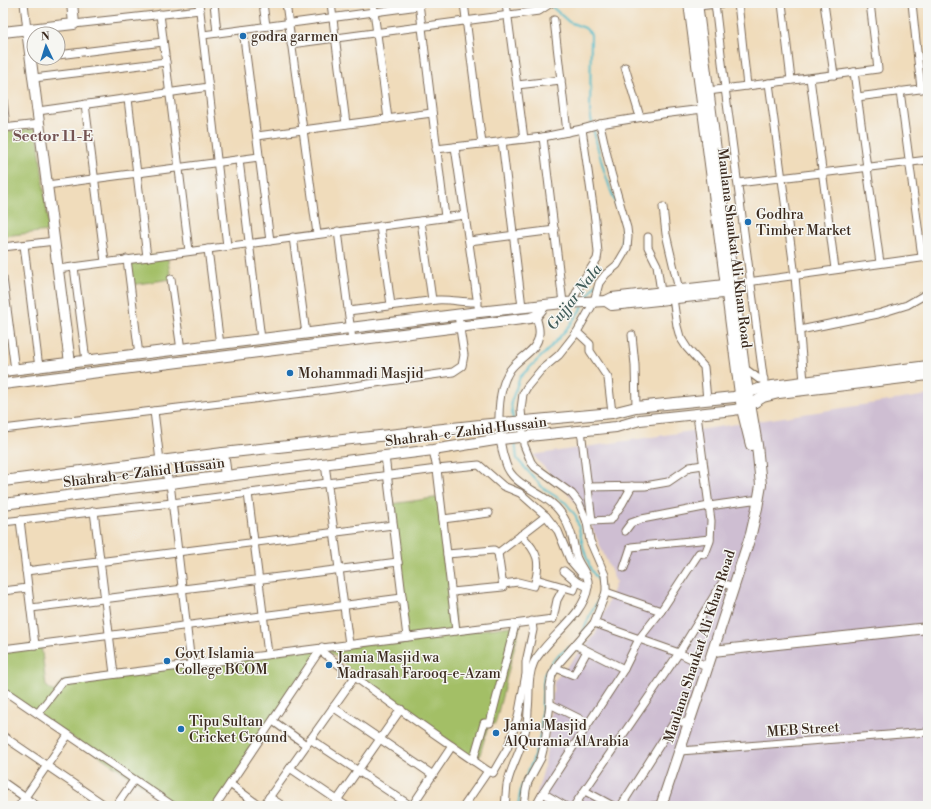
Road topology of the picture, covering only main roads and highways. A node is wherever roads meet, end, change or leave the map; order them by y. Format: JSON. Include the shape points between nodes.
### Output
{"nodes":[{"id":1,"x":72,"y":3,"type":"edge"},
{"id":2,"x":694,"y":4,"type":"edge"},
{"id":3,"x":58,"y":26,"type":"edge"},
{"id":4,"x":26,"y":30,"type":"edge"},
{"id":5,"x":3,"y":32,"type":"edge"},
{"id":6,"x":33,"y":66,"type":"edge"},
{"id":7,"x":730,"y":288,"type":"junction"},
{"id":8,"x":676,"y":294,"type":"junction"},
{"id":9,"x":606,"y":301,"type":"junction"},
{"id":10,"x":544,"y":306,"type":"junction"},
{"id":11,"x":70,"y":363,"type":"junction"},
{"id":12,"x":928,"y":366,"type":"edge"},
{"id":13,"x":3,"y":371,"type":"edge"},
{"id":14,"x":928,"y":375,"type":"edge"},
{"id":15,"x":3,"y":384,"type":"edge"},
{"id":16,"x":765,"y":387,"type":"junction"},
{"id":17,"x":744,"y":395,"type":"junction"},
{"id":18,"x":746,"y":407,"type":"junction"},
{"id":19,"x":223,"y":453,"type":"junction"},
{"id":20,"x":226,"y":476,"type":"junction"},
{"id":21,"x":3,"y":481,"type":"edge"},
{"id":22,"x":3,"y":504,"type":"edge"},
{"id":23,"x":928,"y":628,"type":"edge"},
{"id":24,"x":713,"y":651,"type":"junction"},
{"id":25,"x":658,"y":806,"type":"edge"}],
"edges":[{"from":1,"to":3,"type":"main road","via":[[74,24]]},
{"from":2,"to":7,"type":"main road","name":"Maulana Shaukat Ali Khan Road","via":[[708,91]]},
{"from":2,"to":7,"type":"main road","name":"Maulana Shaukat Ali Khan Road","via":[[703,109]]},
{"from":4,"to":5,"type":"main road"},
{"from":6,"to":11,"type":"main road"},
{"from":7,"to":8,"type":"main road"},
{"from":7,"to":17,"type":"main road","name":"Maulana Shaukat Ali Khan Road"},
{"from":7,"to":17,"type":"main road","name":"Maulana Shaukat Ali Khan Road","via":[[744,368]]},
{"from":8,"to":9,"type":"main road","via":[[662,292],[612,298]]},
{"from":8,"to":9,"type":"main road","via":[[612,305]]},
{"from":9,"to":10,"type":"main road"},
{"from":10,"to":11,"type":"main road","via":[[478,307],[458,315]]},
{"from":10,"to":15,"type":"main road","via":[[536,316],[530,318]]},
{"from":11,"to":13,"type":"main road"},
{"from":12,"to":16,"type":"main road","name":"Shahrah-e-Zahid Hussain"},
{"from":14,"to":16,"type":"main road","name":"Shahrah-e-Zahid Hussain","via":[[779,393]]},
{"from":16,"to":17,"type":"main road","name":"Shahrah-e-Zahid Hussain"},
{"from":16,"to":18,"type":"main road","name":"Shahrah-e-Zahid Hussain","via":[[755,401]]},
{"from":17,"to":18,"type":"main road","name":"Maulana Shaukat Ali Khan Road"},
{"from":17,"to":19,"type":"main road","name":"Shahrah-e-Zahid Hussain","via":[[636,406],[612,413]]},
{"from":18,"to":20,"type":"main road","name":"Shahrah-e-Zahid Hussain","via":[[640,420],[616,427],[504,439]]},
{"from":18,"to":24,"type":"main road","name":"Maulana Shaukat Ali Khan Road","via":[[757,445],[761,485],[751,534]]},
{"from":19,"to":20,"type":"main road"},
{"from":19,"to":21,"type":"main road","name":"Shahrah-e-Zahid Hussain"},
{"from":20,"to":22,"type":"main road","name":"Shahrah-e-Zahid Hussain"},
{"from":23,"to":24,"type":"main road"},
{"from":24,"to":25,"type":"main road","name":"Maulana Shaukat Ali Khan Road","via":[[680,751]]}]}
